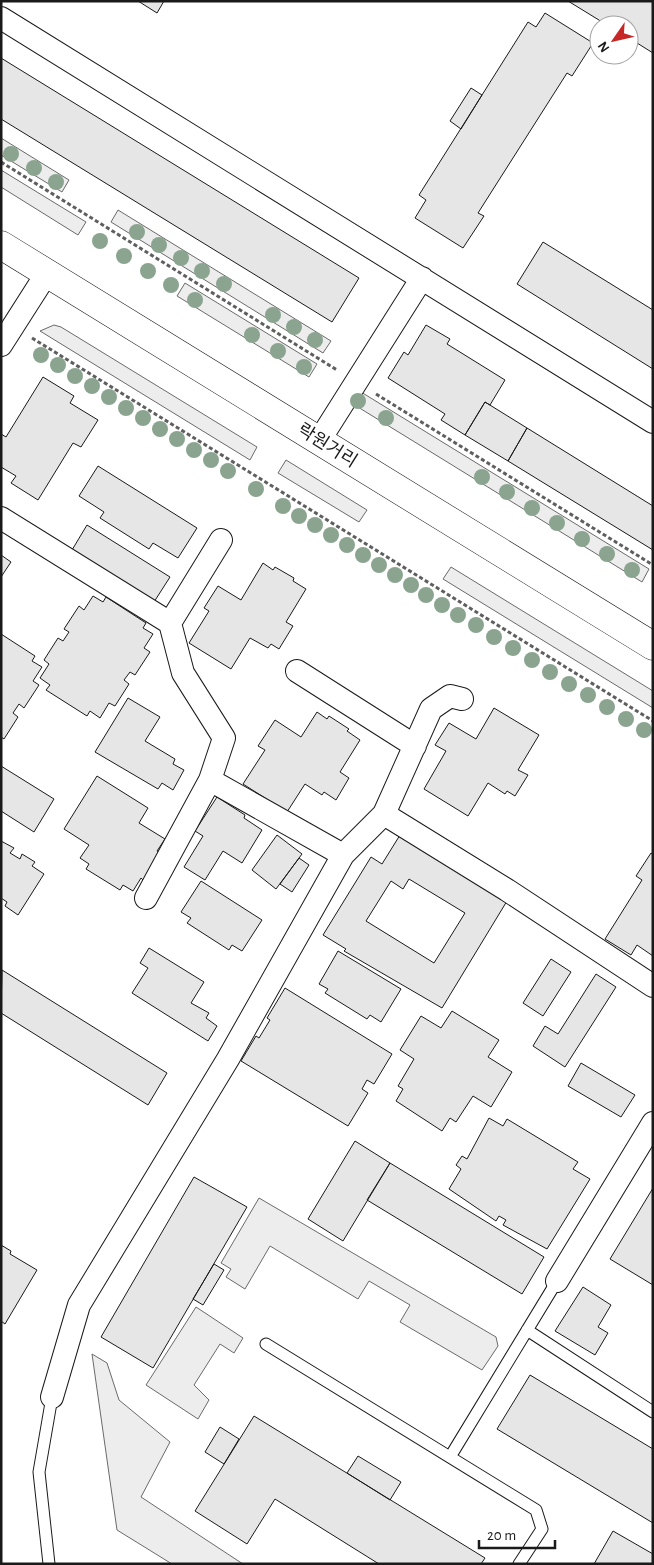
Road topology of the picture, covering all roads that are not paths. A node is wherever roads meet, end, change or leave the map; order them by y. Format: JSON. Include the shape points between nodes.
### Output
{"nodes":[{"id":1,"x":1,"y":18,"type":"edge"},
{"id":2,"x":1,"y":245,"type":"edge"},
{"id":3,"x":47,"y":273,"type":"junction"},
{"id":4,"x":422,"y":278,"type":"junction"},
{"id":5,"x":1,"y":345,"type":"edge"},
{"id":6,"x":653,"y":422,"type":"edge"},
{"id":7,"x":319,"y":440,"type":"junction"},
{"id":8,"x":1,"y":518,"type":"edge"},
{"id":9,"x":222,"y":540,"type":"dead end"},
{"id":10,"x":170,"y":623,"type":"junction"},
{"id":11,"x":653,"y":646,"type":"edge"},
{"id":12,"x":297,"y":671,"type":"dead end"},
{"id":13,"x":462,"y":699,"type":"dead end"},
{"id":14,"x":415,"y":746,"type":"junction"},
{"id":15,"x":210,"y":780,"type":"junction"},
{"id":16,"x":384,"y":814,"type":"junction"},
{"id":17,"x":343,"y":855,"type":"junction"},
{"id":18,"x":146,"y":898,"type":"dead end"},
{"id":19,"x":653,"y":986,"type":"edge"},
{"id":20,"x":653,"y":1123,"type":"edge"},
{"id":21,"x":557,"y":1281,"type":"joint"},
{"id":22,"x":527,"y":1330,"type":"junction"},
{"id":23,"x":266,"y":1344,"type":"dead end"},
{"id":24,"x":52,"y":1397,"type":"joint"},
{"id":25,"x":653,"y":1412,"type":"edge"},
{"id":26,"x":450,"y":1457,"type":"junction"},
{"id":27,"x":49,"y":1564,"type":"edge"},
{"id":28,"x":520,"y":1564,"type":"edge"}],
"edges":[{"from":1,"to":4,"type":"street"},
{"from":2,"to":3,"type":"main road","name":"락원거리"},
{"from":3,"to":5,"type":"street"},
{"from":3,"to":7,"type":"main road","name":"락원거리"},
{"from":4,"to":6,"type":"street"},
{"from":4,"to":7,"type":"street"},
{"from":7,"to":11,"type":"main road","name":"락원거리"},
{"from":8,"to":10,"type":"street"},
{"from":9,"to":10,"type":"street"},
{"from":10,"to":15,"type":"street","via":[[183,673],[224,738]]},
{"from":12,"to":14,"type":"street"},
{"from":13,"to":14,"type":"street","via":[[450,696],[431,710]]},
{"from":14,"to":16,"type":"street"},
{"from":15,"to":17,"type":"street"},
{"from":15,"to":18,"type":"street"},
{"from":16,"to":17,"type":"street"},
{"from":16,"to":19,"type":"street"},
{"from":17,"to":24,"type":"street","via":[[228,1059],[80,1305]]},
{"from":20,"to":21,"type":"street"},
{"from":21,"to":22,"type":"lane"},
{"from":22,"to":25,"type":"lane"},
{"from":22,"to":26,"type":"lane"},
{"from":23,"to":26,"type":"lane"},
{"from":24,"to":27,"type":"lane","via":[[39,1472]]},
{"from":26,"to":28,"type":"lane","via":[[536,1510],[542,1529]]}]}
